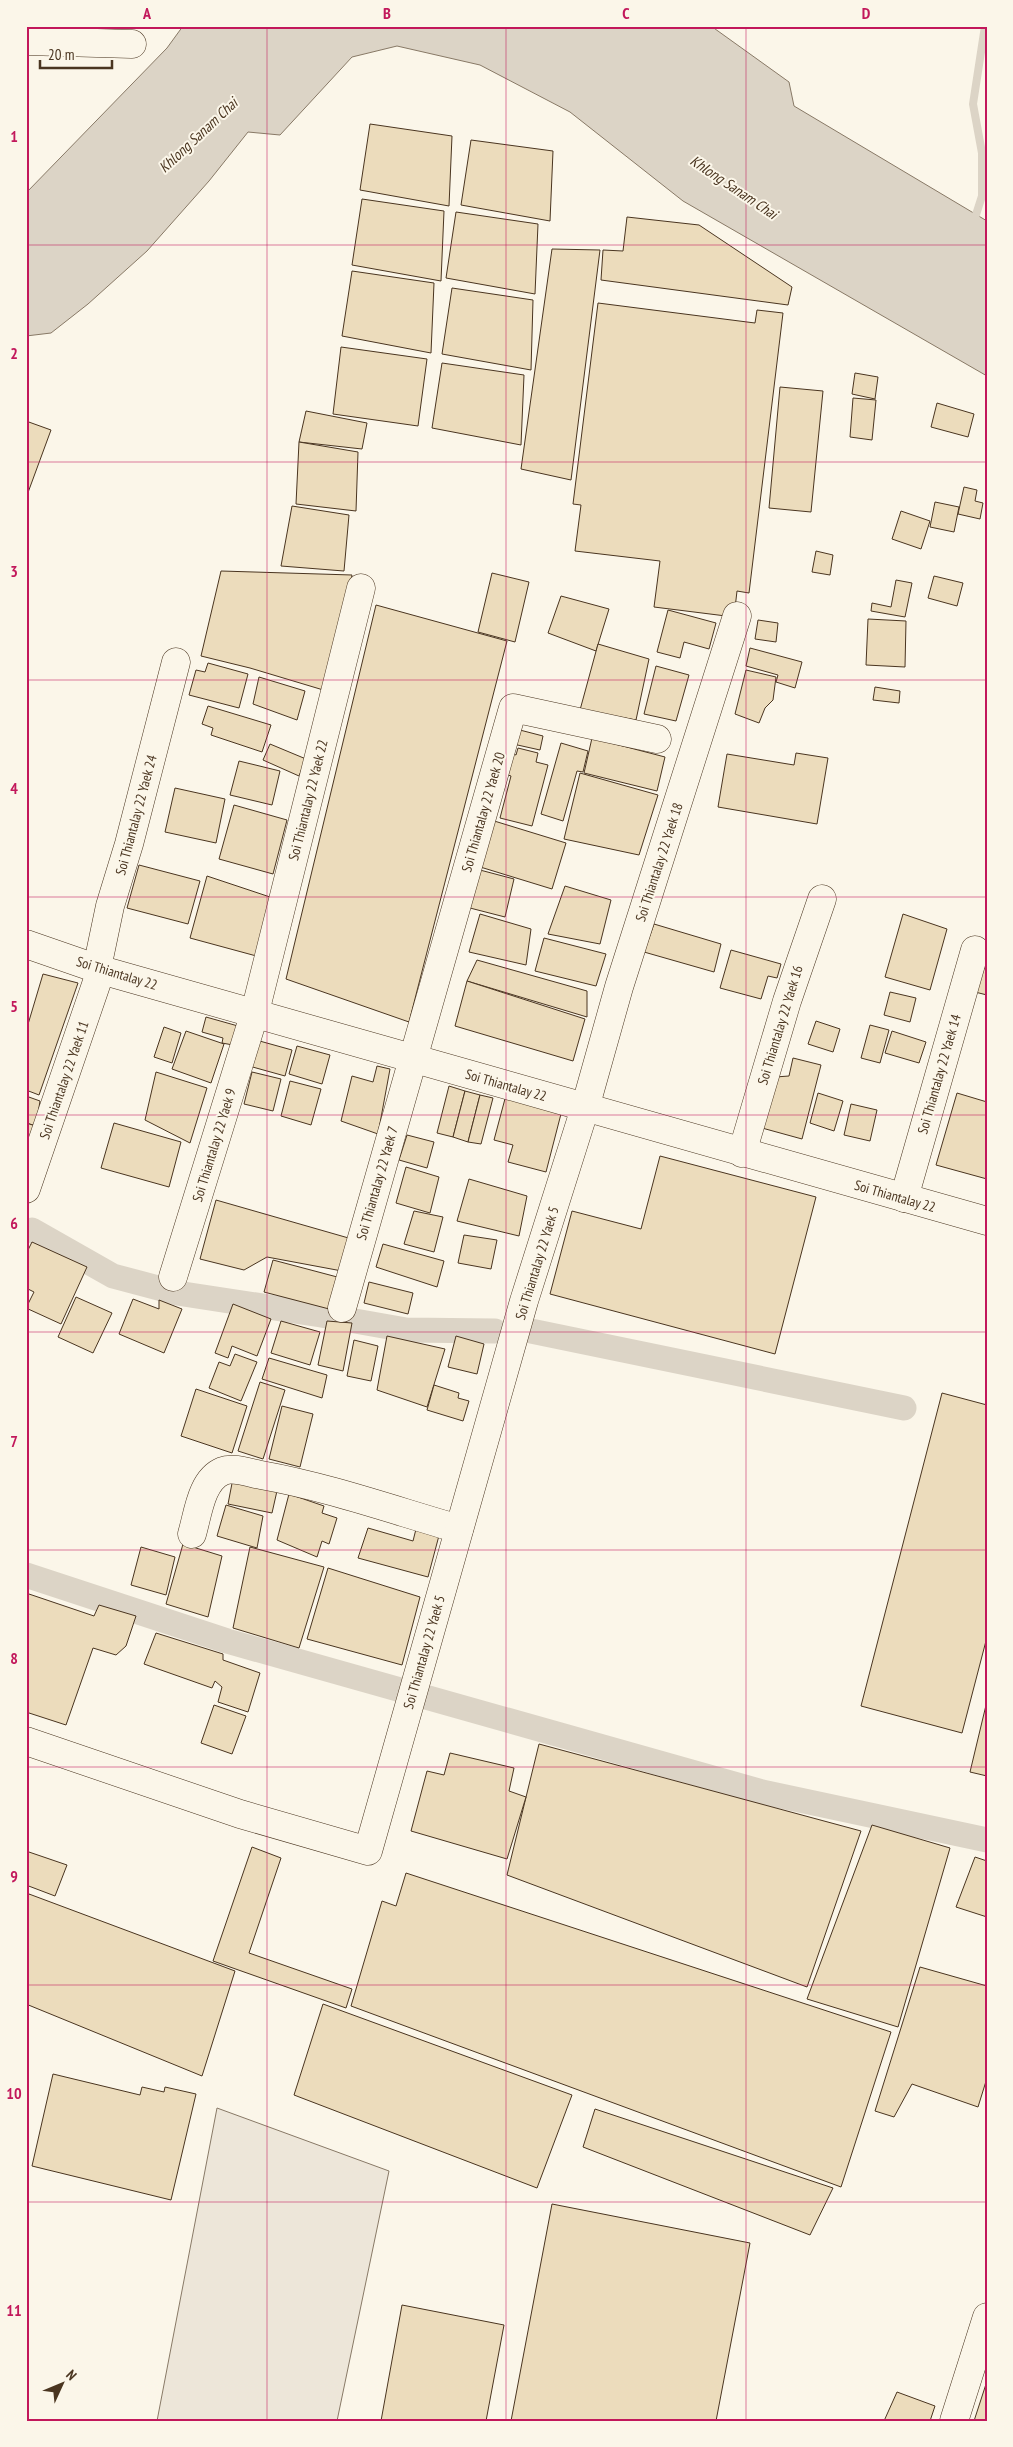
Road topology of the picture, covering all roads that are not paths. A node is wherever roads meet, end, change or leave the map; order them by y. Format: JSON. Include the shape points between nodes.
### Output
{"nodes":[{"id":1,"x":26,"y":41,"type":"edge"},
{"id":2,"x":132,"y":44,"type":"dead end"},
{"id":3,"x":361,"y":588,"type":"dead end"},
{"id":4,"x":737,"y":616,"type":"dead end"},
{"id":5,"x":176,"y":662,"type":"dead end"},
{"id":6,"x":657,"y":739,"type":"dead end"},
{"id":7,"x":822,"y":899,"type":"dead end"},
{"id":8,"x":26,"y":944,"type":"edge"},
{"id":9,"x":975,"y":950,"type":"dead end"},
{"id":10,"x":99,"y":969,"type":"junction"},
{"id":11,"x":255,"y":1012,"type":"junction"},
{"id":12,"x":413,"y":1058,"type":"junction"},
{"id":13,"x":585,"y":1108,"type":"junction"},
{"id":14,"x":742,"y":1152,"type":"junction"},
{"id":15,"x":26,"y":1189,"type":"edge"},
{"id":16,"x":904,"y":1198,"type":"junction"},
{"id":17,"x":987,"y":1221,"type":"edge"},
{"id":18,"x":173,"y":1277,"type":"dead end"},
{"id":19,"x":342,"y":1308,"type":"dead end"},
{"id":20,"x":459,"y":1529,"type":"junction"},
{"id":21,"x":192,"y":1534,"type":"dead end"},
{"id":22,"x":26,"y":1741,"type":"edge"},
{"id":23,"x":987,"y":2317,"type":"edge"},
{"id":24,"x":954,"y":2421,"type":"edge"}],
"edges":[{"from":1,"to":2,"type":"street"},
{"from":3,"to":11,"type":"street","name":"Soi Thiantalay 22 Yaek 22"},
{"from":4,"to":13,"type":"street","name":"Soi Thiantalay 22 Yaek 18","via":[[619,987]]},
{"from":5,"to":10,"type":"street","name":"Soi Thiantalay 22 Yaek 24","via":[[110,906]]},
{"from":6,"to":12,"type":"street","name":"Soi Thiantalay 22 Yaek 20","via":[[513,708]]},
{"from":7,"to":14,"type":"street","name":"Soi Thiantalay 22 Yaek 16","via":[[787,1001]]},
{"from":8,"to":10,"type":"street","name":"Soi Thiantalay 22"},
{"from":9,"to":16,"type":"street","name":"Soi Thiantalay 22 Yaek 14"},
{"from":10,"to":11,"type":"street","name":"Soi Thiantalay 22"},
{"from":10,"to":15,"type":"street","name":"Soi Thiantalay 22 Yaek 11"},
{"from":11,"to":12,"type":"street","name":"Soi Thiantalay 22"},
{"from":11,"to":18,"type":"street","name":"Soi Thiantalay 22 Yaek 9"},
{"from":12,"to":13,"type":"street","name":"Soi Thiantalay 22"},
{"from":12,"to":19,"type":"street","name":"Soi Thiantalay 22 Yaek 7"},
{"from":13,"to":14,"type":"street","name":"Soi Thiantalay 22"},
{"from":13,"to":20,"type":"street","name":"Soi Thiantalay 22 Yaek 5","via":[[524,1301]]},
{"from":14,"to":16,"type":"street","name":"Soi Thiantalay 22"},
{"from":16,"to":17,"type":"street","name":"Soi Thiantalay 22"},
{"from":20,"to":21,"type":"street","via":[[306,1483],[224,1470],[205,1490]]},
{"from":20,"to":22,"type":"street","name":"Soi Thiantalay 22 Yaek 5","via":[[368,1851],[240,1814]]},
{"from":23,"to":24,"type":"street"}]}
